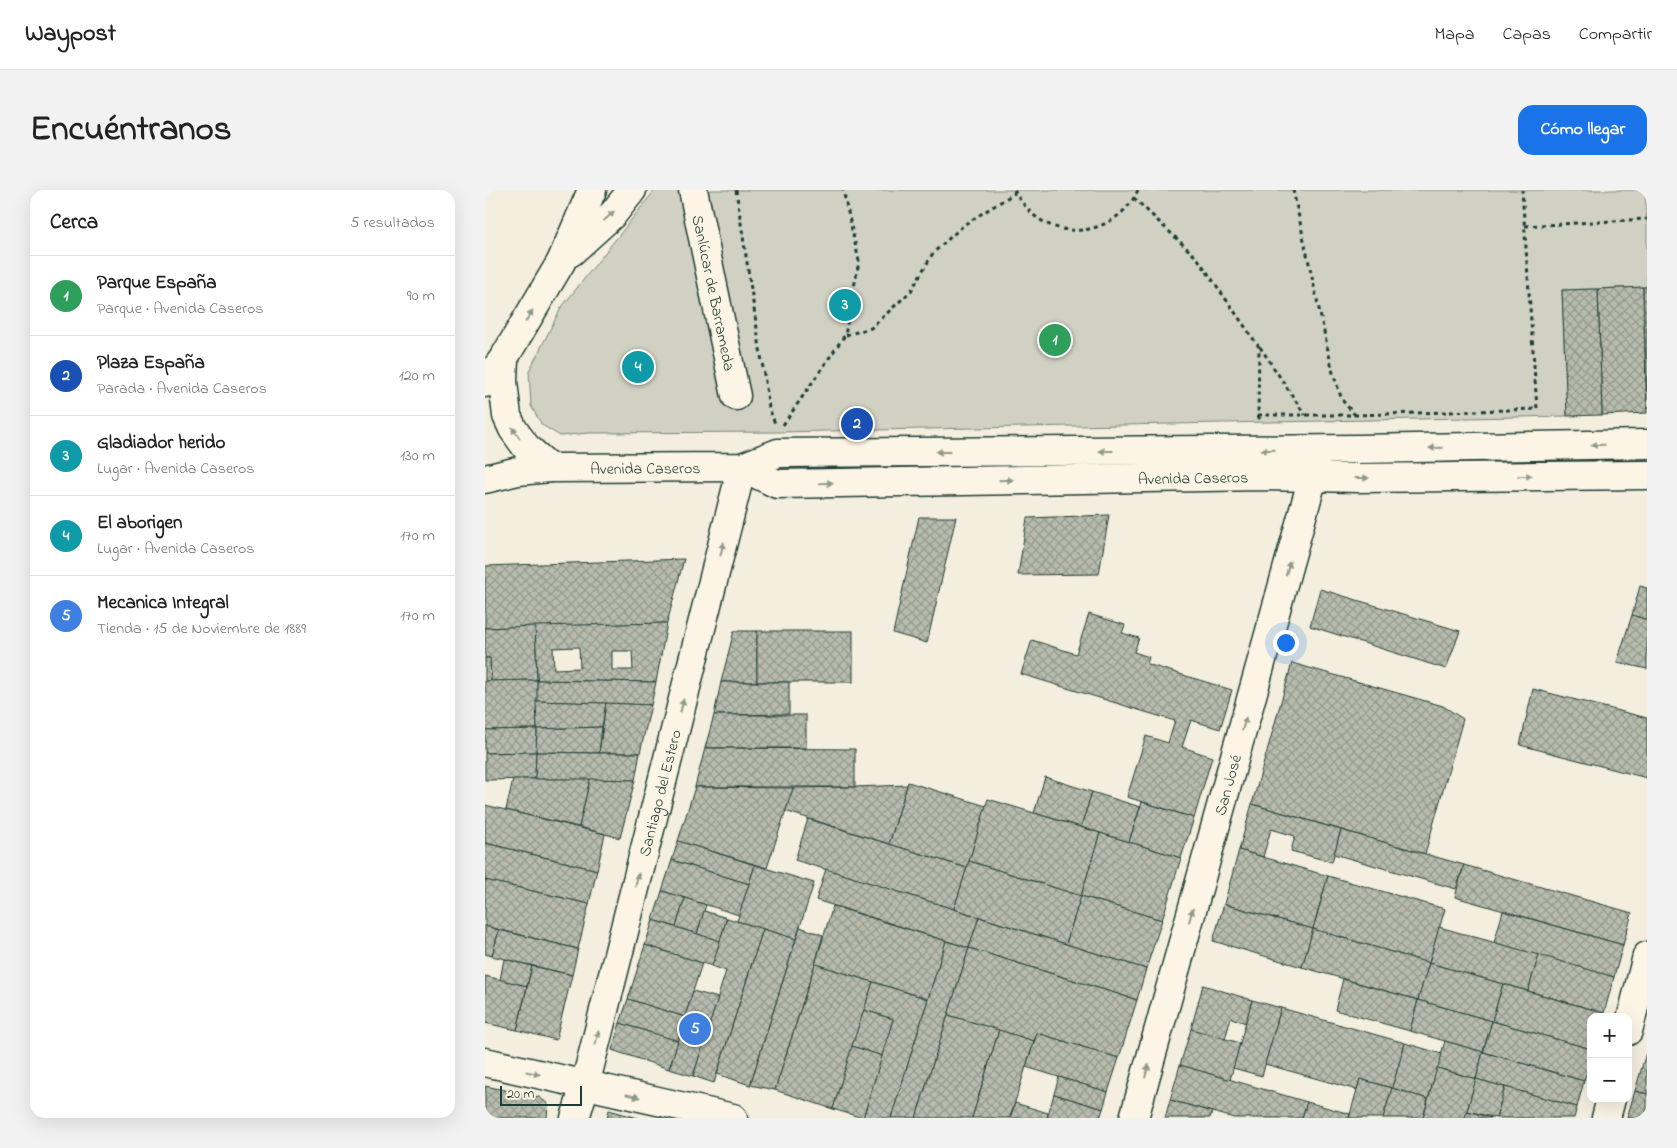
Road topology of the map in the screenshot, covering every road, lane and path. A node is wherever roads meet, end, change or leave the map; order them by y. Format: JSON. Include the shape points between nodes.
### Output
{"nodes":[{"id":1,"x":592,"y":190,"type":"edge"},
{"id":2,"x":632,"y":190,"type":"edge"},
{"id":3,"x":693,"y":190,"type":"edge"},
{"id":4,"x":736,"y":190,"type":"edge"},
{"id":5,"x":843,"y":190,"type":"edge"},
{"id":6,"x":1137,"y":190,"type":"edge"},
{"id":7,"x":1293,"y":190,"type":"edge"},
{"id":8,"x":1522,"y":190,"type":"edge"},
{"id":9,"x":1015,"y":192,"type":"edge"},
{"id":10,"x":1134,"y":198,"type":"junction"},
{"id":11,"x":1647,"y":219,"type":"edge"},
{"id":12,"x":1525,"y":226,"type":"junction"},
{"id":13,"x":561,"y":262,"type":"junction"},
{"id":14,"x":845,"y":335,"type":"junction"},
{"id":15,"x":1259,"y":347,"type":"junction"},
{"id":16,"x":504,"y":358,"type":"junction"},
{"id":17,"x":485,"y":383,"type":"edge"},
{"id":18,"x":736,"y":396,"type":"dead end"},
{"id":19,"x":1258,"y":415,"type":"junction"},
{"id":20,"x":1305,"y":415,"type":"junction"},
{"id":21,"x":1356,"y":415,"type":"junction"},
{"id":22,"x":1647,"y":444,"type":"edge"},
{"id":23,"x":1317,"y":449,"type":"junction"},
{"id":24,"x":1358,"y":449,"type":"junction"},
{"id":25,"x":1263,"y":450,"type":"junction"},
{"id":26,"x":742,"y":467,"type":"junction"},
{"id":27,"x":550,"y":468,"type":"junction"},
{"id":28,"x":1647,"y":475,"type":"edge"},
{"id":29,"x":1313,"y":477,"type":"junction"},
{"id":30,"x":485,"y":479,"type":"edge"},
{"id":31,"x":1647,"y":956,"type":"edge"},
{"id":32,"x":1632,"y":1015,"type":"edge"},
{"id":33,"x":485,"y":1062,"type":"edge"},
{"id":34,"x":585,"y":1085,"type":"junction"},
{"id":35,"x":1610,"y":1103,"type":"edge"},
{"id":36,"x":575,"y":1118,"type":"edge"},
{"id":37,"x":733,"y":1118,"type":"edge"},
{"id":38,"x":1134,"y":1118,"type":"edge"},
{"id":39,"x":1606,"y":1118,"type":"edge"}],
"edges":[{"from":1,"to":13,"type":"main road"},
{"from":13,"to":2,"type":"main road","one_way":true,"via":[[613,214]]},
{"from":3,"to":18,"type":"main road","name":"Sanlúcar de Barrameda"},
{"from":4,"to":14,"type":"path","via":[[769,408],[778,432]]},
{"from":5,"to":14,"type":"path","via":[[859,261]]},
{"from":6,"to":10,"type":"path"},
{"from":7,"to":21,"type":"path","via":[[1333,373],[1342,400]]},
{"from":8,"to":12,"type":"path"},
{"from":9,"to":10,"type":"path","via":[[1033,215],[1059,230],[1081,231],[1101,226],[1120,215]]},
{"from":9,"to":14,"type":"path","via":[[965,224],[933,253],[911,291],[871,328]]},
{"from":10,"to":15,"type":"path","via":[[1198,259]]},
{"from":11,"to":12,"type":"path"},
{"from":12,"to":21,"type":"path","via":[[1537,409]]},
{"from":16,"to":13,"type":"main road","one_way":true},
{"from":15,"to":19,"type":"path"},
{"from":15,"to":20,"type":"path"},
{"from":16,"to":17,"type":"main road"},
{"from":27,"to":16,"type":"main road","one_way":true,"via":[[526,447],[507,416]]},
{"from":19,"to":20,"type":"path"},
{"from":19,"to":25,"type":"path","via":[[1263,427]]},
{"from":20,"to":21,"type":"path"},
{"from":21,"to":24,"type":"path"},
{"from":22,"to":24,"type":"main road","name":"Avenida Caseros","one_way":true},
{"from":23,"to":24,"type":"main road","name":"Avenida Caseros"},
{"from":23,"to":25,"type":"main road","name":"Avenida Caseros","one_way":true},
{"from":23,"to":29,"type":"main road","name":"San José"},
{"from":25,"to":26,"type":"main road","name":"Avenida Caseros","one_way":true,"via":[[778,453]]},
{"from":26,"to":27,"type":"main road","name":"Avenida Caseros"},
{"from":26,"to":29,"type":"main road","name":"Avenida Caseros","one_way":true,"via":[[777,484]]},
{"from":34,"to":26,"type":"main road","name":"Santiago del Estero","one_way":true},
{"from":27,"to":30,"type":"main road","name":"Avenida Caseros"},
{"from":29,"to":28,"type":"main road","name":"Avenida Caseros","one_way":true},
{"from":38,"to":29,"type":"main road","name":"San José","one_way":true},
{"from":31,"to":32,"type":"main road"},
{"from":33,"to":34,"type":"main road","one_way":true},
{"from":34,"to":36,"type":"main road","name":"Santiago del Estero"},
{"from":34,"to":37,"type":"main road","one_way":true},
{"from":35,"to":39,"type":"main road"}]}
